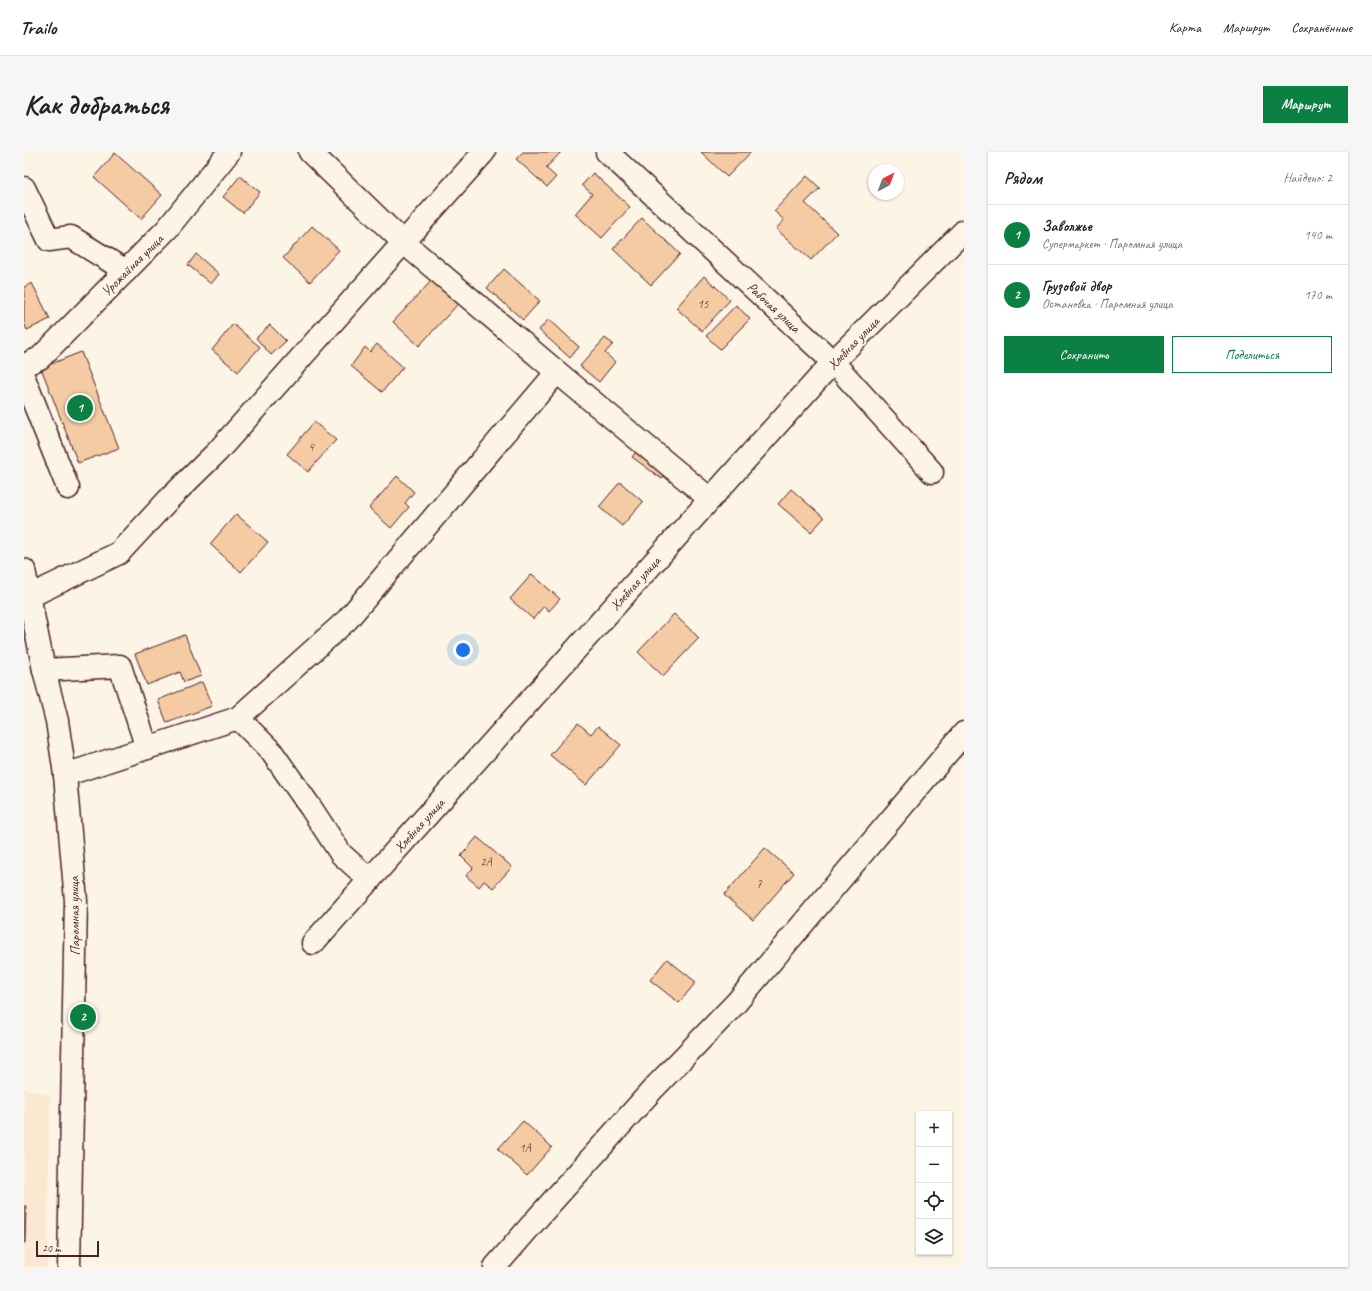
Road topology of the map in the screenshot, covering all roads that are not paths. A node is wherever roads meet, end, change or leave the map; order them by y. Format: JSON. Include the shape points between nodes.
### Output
{"nodes":[{"id":1,"x":229,"y":152,"type":"edge"},
{"id":2,"x":310,"y":152,"type":"edge"},
{"id":3,"x":484,"y":152,"type":"edge"},
{"id":4,"x":607,"y":152,"type":"edge"},
{"id":5,"x":24,"y":188,"type":"edge"},
{"id":6,"x":964,"y":231,"type":"edge"},
{"id":7,"x":403,"y":242,"type":"junction"},
{"id":8,"x":126,"y":271,"type":"junction"},
{"id":9,"x":833,"y":362,"type":"junction"},
{"id":10,"x":24,"y":364,"type":"edge"},
{"id":11,"x":557,"y":372,"type":"junction"},
{"id":12,"x":24,"y":378,"type":"edge"},
{"id":13,"x":932,"y":472,"type":"dead end"},
{"id":14,"x":68,"y":488,"type":"dead end"},
{"id":15,"x":710,"y":499,"type":"junction"},
{"id":16,"x":24,"y":570,"type":"edge"},
{"id":17,"x":30,"y":596,"type":"junction"},
{"id":18,"x":44,"y":670,"type":"junction"},
{"id":19,"x":238,"y":718,"type":"junction"},
{"id":20,"x":964,"y":733,"type":"edge"},
{"id":21,"x":147,"y":748,"type":"junction"},
{"id":22,"x":65,"y":775,"type":"junction"},
{"id":23,"x":370,"y":880,"type":"junction"},
{"id":24,"x":314,"y":943,"type":"dead end"},
{"id":25,"x":69,"y":1267,"type":"edge"},
{"id":26,"x":495,"y":1267,"type":"edge"}],
"edges":[{"from":1,"to":8,"type":"street","name":"Урожайная улица","via":[[167,229]]},
{"from":2,"to":7,"type":"street"},
{"from":3,"to":7,"type":"street"},
{"from":4,"to":9,"type":"street","name":"Рабочая улица"},
{"from":5,"to":8,"type":"street","via":[[49,240],[71,237]]},
{"from":6,"to":9,"type":"street","name":"Хлебная улица"},
{"from":7,"to":11,"type":"street"},
{"from":7,"to":17,"type":"street","via":[[218,452],[169,499],[120,553]]},
{"from":8,"to":10,"type":"street","name":"Урожайная улица","via":[[40,358]]},
{"from":9,"to":13,"type":"street","name":"Рабочая улица"},
{"from":9,"to":15,"type":"street","name":"Хлебная улица"},
{"from":11,"to":15,"type":"street"},
{"from":11,"to":19,"type":"street","via":[[348,620]]},
{"from":12,"to":14,"type":"street"},
{"from":15,"to":23,"type":"street","name":"Хлебная улица"},
{"from":16,"to":17,"type":"street","name":"Паромная улица"},
{"from":17,"to":18,"type":"street","name":"Паромная улица"},
{"from":18,"to":21,"type":"street","via":[[120,666]]},
{"from":18,"to":22,"type":"street","name":"Паромная улица","via":[[57,721]]},
{"from":19,"to":21,"type":"street"},
{"from":19,"to":23,"type":"street","via":[[271,751],[341,854]]},
{"from":20,"to":26,"type":"street","via":[[736,1003],[654,1088]]},
{"from":21,"to":22,"type":"street"},
{"from":22,"to":25,"type":"street","name":"Паромная улица","via":[[76,901]]},
{"from":23,"to":24,"type":"street","name":"Хлебная улица"}]}
